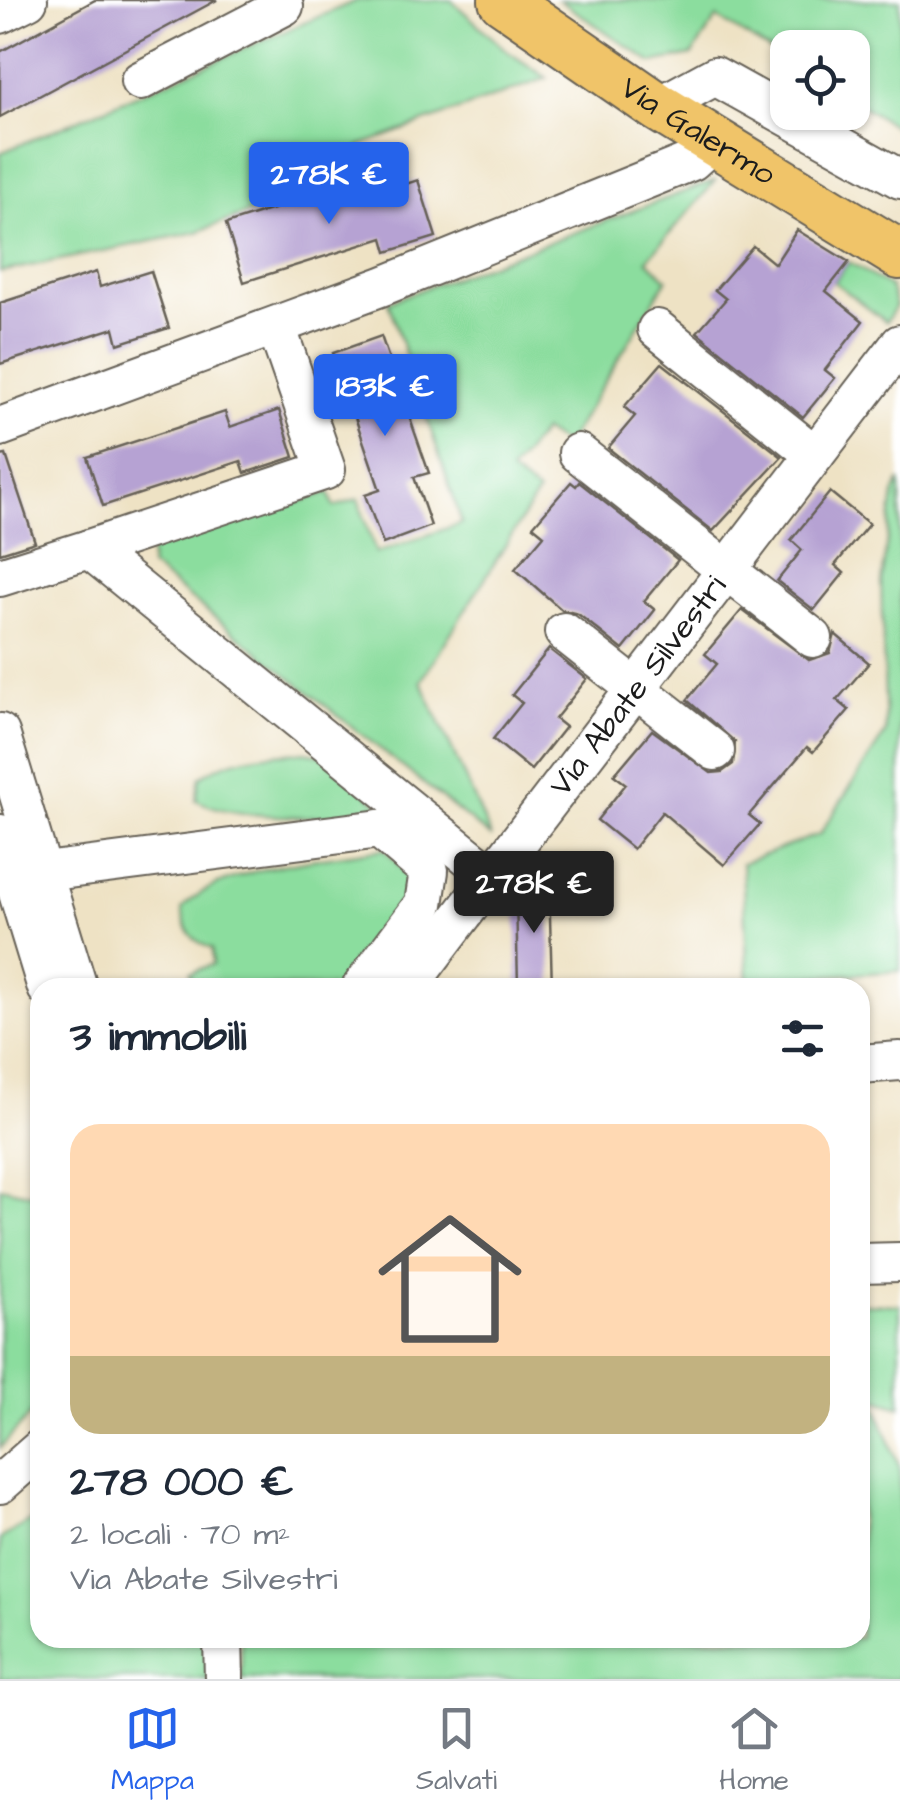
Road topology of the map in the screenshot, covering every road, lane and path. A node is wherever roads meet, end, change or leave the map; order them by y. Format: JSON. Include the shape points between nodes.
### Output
{"nodes":[{"id":1,"x":28,"y":0,"type":"edge"},
{"id":2,"x":282,"y":0,"type":"edge"},
{"id":3,"x":503,"y":0,"type":"edge"},
{"id":4,"x":0,"y":14,"type":"edge"},
{"id":5,"x":140,"y":81,"type":"dead end"},
{"id":6,"x":658,"y":107,"type":"junction"},
{"id":7,"x":714,"y":141,"type":"junction"},
{"id":8,"x":900,"y":179,"type":"edge"},
{"id":9,"x":900,"y":255,"type":"edge"},
{"id":10,"x":276,"y":326,"type":"junction"},
{"id":11,"x":658,"y":329,"type":"dead end"},
{"id":12,"x":900,"y":344,"type":"edge"},
{"id":13,"x":0,"y":427,"type":"edge"},
{"id":14,"x":578,"y":453,"type":"dead end"},
{"id":15,"x":815,"y":455,"type":"junction"},
{"id":16,"x":88,"y":550,"type":"junction"},
{"id":17,"x":727,"y":570,"type":"junction"},
{"id":18,"x":0,"y":577,"type":"edge"},
{"id":19,"x":564,"y":632,"type":"dead end"},
{"id":20,"x":813,"y":638,"type":"dead end"},
{"id":21,"x":636,"y":688,"type":"junction"},
{"id":22,"x":0,"y":733,"type":"edge"},
{"id":23,"x":715,"y":751,"type":"dead end"},
{"id":24,"x":427,"y":823,"type":"junction"},
{"id":25,"x":379,"y":830,"type":"junction"},
{"id":26,"x":0,"y":834,"type":"edge"},
{"id":27,"x":492,"y":876,"type":"junction"},
{"id":28,"x":18,"y":886,"type":"edge"},
{"id":29,"x":44,"y":978,"type":"edge"},
{"id":30,"x":72,"y":978,"type":"edge"},
{"id":31,"x":368,"y":978,"type":"edge"},
{"id":32,"x":415,"y":978,"type":"edge"},
{"id":33,"x":900,"y":1061,"type":"edge"},
{"id":34,"x":870,"y":1063,"type":"edge"},
{"id":35,"x":900,"y":1262,"type":"edge"},
{"id":36,"x":870,"y":1263,"type":"edge"},
{"id":37,"x":30,"y":1458,"type":"edge"},
{"id":38,"x":0,"y":1484,"type":"edge"},
{"id":39,"x":30,"y":1487,"type":"edge"},
{"id":40,"x":0,"y":1502,"type":"edge"},
{"id":41,"x":223,"y":1648,"type":"edge"},
{"id":42,"x":224,"y":1679,"type":"edge"}],
"edges":[{"from":1,"to":4,"type":"street"},
{"from":2,"to":5,"type":"street","via":[[284,6]]},
{"from":3,"to":6,"type":"main road","name":"Via Galermo"},
{"from":6,"to":7,"type":"main road","name":"Via Galermo"},
{"from":6,"to":8,"type":"street","via":[[715,76]]},
{"from":7,"to":9,"type":"main road","name":"Via Galermo"},
{"from":7,"to":10,"type":"street","via":[[692,162]]},
{"from":10,"to":13,"type":"street"},
{"from":10,"to":16,"type":"street","via":[[326,470]]},
{"from":11,"to":15,"type":"street"},
{"from":12,"to":15,"type":"street","name":"Via Abate Silvestri"},
{"from":14,"to":17,"type":"street"},
{"from":15,"to":17,"type":"street","name":"Via Abate Silvestri"},
{"from":16,"to":18,"type":"street"},
{"from":16,"to":24,"type":"street"},
{"from":17,"to":20,"type":"street"},
{"from":17,"to":21,"type":"street","name":"Via Abate Silvestri"},
{"from":19,"to":21,"type":"street"},
{"from":21,"to":23,"type":"street"},
{"from":21,"to":27,"type":"street","name":"Via Abate Silvestri"},
{"from":22,"to":28,"type":"street"},
{"from":24,"to":25,"type":"street"},
{"from":24,"to":27,"type":"street"},
{"from":25,"to":28,"type":"street"},
{"from":25,"to":31,"type":"street","via":[[429,871],[430,888]]},
{"from":26,"to":28,"type":"street"},
{"from":27,"to":32,"type":"street","name":"Via Abate Silvestri"},
{"from":28,"to":29,"type":"street"},
{"from":28,"to":30,"type":"street"},
{"from":33,"to":34,"type":"street"},
{"from":35,"to":36,"type":"street"},
{"from":37,"to":38,"type":"street"},
{"from":39,"to":40,"type":"street"},
{"from":41,"to":42,"type":"street"}]}
